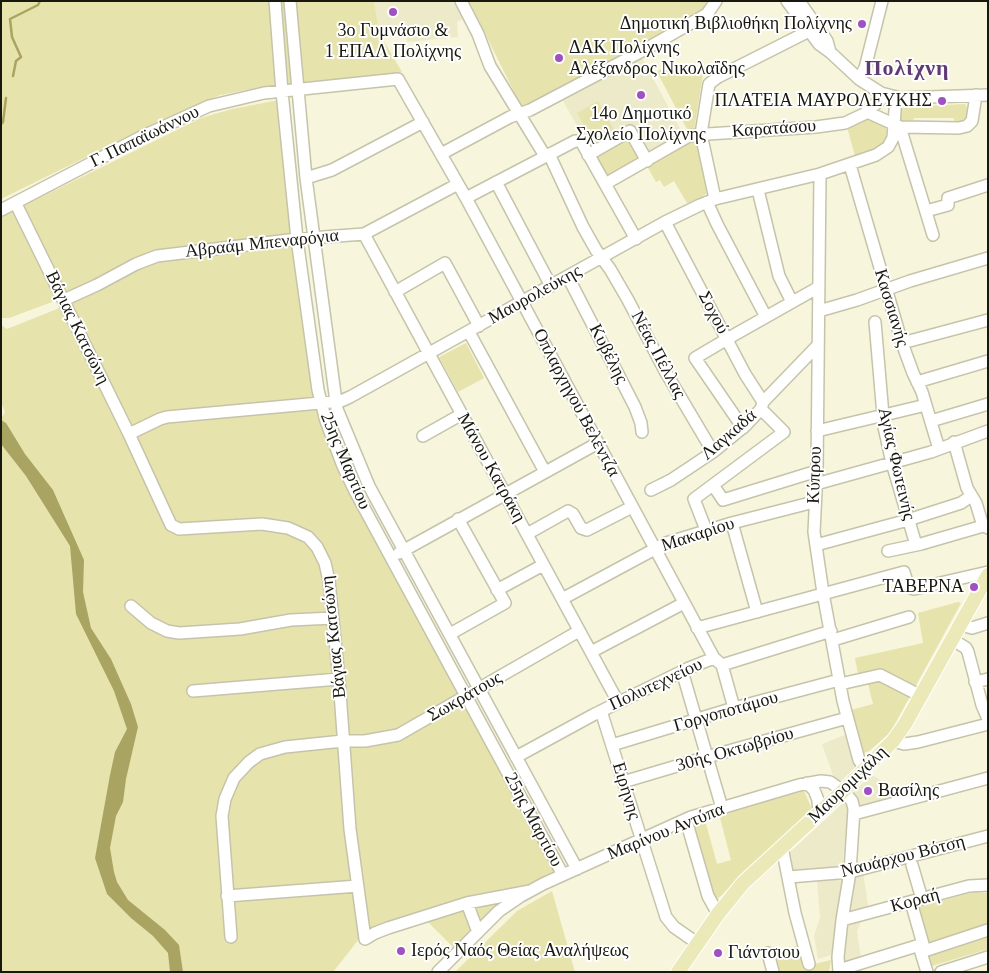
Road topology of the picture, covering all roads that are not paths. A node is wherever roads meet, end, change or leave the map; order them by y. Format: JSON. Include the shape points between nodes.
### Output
{"nodes":[{"id":1,"x":275,"y":1,"type":"edge"},
{"id":2,"x":290,"y":1,"type":"edge"},
{"id":3,"x":461,"y":1,"type":"edge"},
{"id":4,"x":712,"y":1,"type":"edge"},
{"id":5,"x":716,"y":1,"type":"edge"},
{"id":6,"x":787,"y":1,"type":"edge"},
{"id":7,"x":882,"y":1,"type":"edge"},
{"id":8,"x":801,"y":2,"type":"edge"},
{"id":9,"x":707,"y":14,"type":"junction"},
{"id":10,"x":809,"y":31,"type":"junction"},
{"id":11,"x":830,"y":52,"type":"junction"},
{"id":12,"x":859,"y":79,"type":"junction"},
{"id":13,"x":298,"y":89,"type":"junction"},
{"id":14,"x":282,"y":92,"type":"junction"},
{"id":15,"x":982,"y":95,"type":"edge"},
{"id":16,"x":891,"y":96,"type":"junction"},
{"id":17,"x":867,"y":112,"type":"junction"},
{"id":18,"x":520,"y":114,"type":"junction"},
{"id":19,"x":423,"y":122,"type":"junction"},
{"id":20,"x":897,"y":126,"type":"junction"},
{"id":21,"x":701,"y":134,"type":"junction"},
{"id":22,"x":441,"y":154,"type":"junction"},
{"id":23,"x":588,"y":154,"type":"junction"},
{"id":24,"x":547,"y":155,"type":"junction"},
{"id":25,"x":646,"y":161,"type":"junction"},
{"id":26,"x":850,"y":165,"type":"junction"},
{"id":27,"x":820,"y":174,"type":"junction"},
{"id":28,"x":306,"y":178,"type":"junction"},
{"id":29,"x":496,"y":182,"type":"junction"},
{"id":30,"x":458,"y":184,"type":"junction"},
{"id":31,"x":605,"y":184,"type":"junction"},
{"id":32,"x":988,"y":185,"type":"edge"},
{"id":33,"x":758,"y":190,"type":"junction"},
{"id":34,"x":466,"y":198,"type":"junction"},
{"id":35,"x":711,"y":200,"type":"junction"},
{"id":36,"x":16,"y":204,"type":"junction"},
{"id":37,"x":1,"y":210,"type":"edge"},
{"id":38,"x":926,"y":211,"type":"junction"},
{"id":39,"x":665,"y":222,"type":"junction"},
{"id":40,"x":364,"y":234,"type":"junction"},
{"id":41,"x":933,"y":235,"type":"dead end"},
{"id":42,"x":313,"y":238,"type":"junction"},
{"id":43,"x":297,"y":239,"type":"junction"},
{"id":44,"x":636,"y":239,"type":"junction"},
{"id":45,"x":602,"y":258,"type":"junction"},
{"id":46,"x":988,"y":258,"type":"edge"},
{"id":47,"x":568,"y":277,"type":"junction"},
{"id":48,"x":551,"y":286,"type":"junction"},
{"id":49,"x":819,"y":287,"type":"junction"},
{"id":50,"x":885,"y":289,"type":"junction"},
{"id":51,"x":395,"y":292,"type":"junction"},
{"id":52,"x":64,"y":300,"type":"junction"},
{"id":53,"x":522,"y":302,"type":"junction"},
{"id":54,"x":792,"y":302,"type":"junction"},
{"id":55,"x":819,"y":311,"type":"junction"},
{"id":56,"x":766,"y":317,"type":"junction"},
{"id":57,"x":988,"y":320,"type":"edge"},
{"id":58,"x":876,"y":322,"type":"dead end"},
{"id":59,"x":474,"y":329,"type":"junction"},
{"id":60,"x":726,"y":339,"type":"junction"},
{"id":61,"x":902,"y":343,"type":"junction"},
{"id":62,"x":818,"y":345,"type":"junction"},
{"id":63,"x":429,"y":354,"type":"junction"},
{"id":64,"x":988,"y":362,"type":"edge"},
{"id":65,"x":917,"y":382,"type":"junction"},
{"id":66,"x":335,"y":401,"type":"junction"},
{"id":67,"x":320,"y":403,"type":"junction"},
{"id":68,"x":988,"y":404,"type":"edge"},
{"id":69,"x":762,"y":405,"type":"junction"},
{"id":70,"x":926,"y":405,"type":"junction"},
{"id":71,"x":462,"y":414,"type":"junction"},
{"id":72,"x":882,"y":417,"type":"junction"},
{"id":73,"x":931,"y":421,"type":"junction"},
{"id":74,"x":743,"y":428,"type":"junction"},
{"id":75,"x":817,"y":431,"type":"junction"},
{"id":76,"x":988,"y":431,"type":"edge"},
{"id":77,"x":642,"y":432,"type":"dead end"},
{"id":78,"x":129,"y":434,"type":"junction"},
{"id":79,"x":423,"y":436,"type":"dead end"},
{"id":80,"x":954,"y":442,"type":"junction"},
{"id":81,"x":598,"y":443,"type":"junction"},
{"id":82,"x":939,"y":449,"type":"junction"},
{"id":83,"x":713,"y":452,"type":"junction"},
{"id":84,"x":892,"y":463,"type":"junction"},
{"id":85,"x":817,"y":471,"type":"junction"},
{"id":86,"x":545,"y":472,"type":"junction"},
{"id":87,"x":816,"y":484,"type":"junction"},
{"id":88,"x":713,"y":485,"type":"junction"},
{"id":89,"x":651,"y":490,"type":"dead end"},
{"id":90,"x":506,"y":493,"type":"junction"},
{"id":91,"x":971,"y":496,"type":"junction"},
{"id":92,"x":814,"y":502,"type":"junction"},
{"id":93,"x":632,"y":507,"type":"junction"},
{"id":94,"x":458,"y":520,"type":"junction"},
{"id":95,"x":908,"y":520,"type":"junction"},
{"id":96,"x":732,"y":523,"type":"junction"},
{"id":97,"x":985,"y":527,"type":"edge"},
{"id":98,"x":706,"y":530,"type":"junction"},
{"id":99,"x":527,"y":534,"type":"junction"},
{"id":100,"x":816,"y":545,"type":"junction"},
{"id":101,"x":916,"y":545,"type":"junction"},
{"id":102,"x":655,"y":548,"type":"junction"},
{"id":103,"x":404,"y":549,"type":"junction"},
{"id":104,"x":888,"y":551,"type":"dead end"},
{"id":105,"x":392,"y":560,"type":"junction"},
{"id":106,"x":544,"y":565,"type":"junction"},
{"id":107,"x":988,"y":574,"type":"edge"},
{"id":108,"x":497,"y":590,"type":"junction"},
{"id":109,"x":823,"y":594,"type":"junction"},
{"id":110,"x":562,"y":599,"type":"junction"},
{"id":111,"x":684,"y":603,"type":"junction"},
{"id":112,"x":131,"y":606,"type":"dead end"},
{"id":113,"x":758,"y":612,"type":"junction"},
{"id":114,"x":909,"y":617,"type":"dead end"},
{"id":115,"x":333,"y":618,"type":"junction"},
{"id":116,"x":988,"y":623,"type":"edge"},
{"id":117,"x":961,"y":625,"type":"junction"},
{"id":118,"x":697,"y":628,"type":"junction"},
{"id":119,"x":579,"y":631,"type":"junction"},
{"id":120,"x":450,"y":634,"type":"junction"},
{"id":121,"x":832,"y":636,"type":"junction"},
{"id":122,"x":953,"y":640,"type":"junction"},
{"id":123,"x":591,"y":652,"type":"junction"},
{"id":124,"x":718,"y":662,"type":"junction"},
{"id":125,"x":682,"y":671,"type":"junction"},
{"id":126,"x":339,"y":679,"type":"junction"},
{"id":127,"x":988,"y":679,"type":"edge"},
{"id":128,"x":840,"y":682,"type":"junction"},
{"id":129,"x":975,"y":682,"type":"junction"},
{"id":130,"x":479,"y":688,"type":"junction"},
{"id":131,"x":194,"y":692,"type":"dead end"},
{"id":132,"x":466,"y":696,"type":"junction"},
{"id":133,"x":921,"y":696,"type":"junction"},
{"id":134,"x":618,"y":702,"type":"junction"},
{"id":135,"x":734,"y":708,"type":"junction"},
{"id":136,"x":601,"y":711,"type":"junction"},
{"id":137,"x":847,"y":718,"type":"junction"},
{"id":138,"x":988,"y":719,"type":"edge"},
{"id":139,"x":696,"y":720,"type":"junction"},
{"id":140,"x":988,"y":724,"type":"edge"},
{"id":141,"x":343,"y":741,"type":"junction"},
{"id":142,"x":893,"y":741,"type":"junction"},
{"id":143,"x":612,"y":746,"type":"junction"},
{"id":144,"x":516,"y":757,"type":"junction"},
{"id":145,"x":707,"y":757,"type":"junction"},
{"id":146,"x":865,"y":770,"type":"junction"},
{"id":147,"x":988,"y":778,"type":"edge"},
{"id":148,"x":623,"y":782,"type":"junction"},
{"id":149,"x":807,"y":783,"type":"junction"},
{"id":150,"x":844,"y":791,"type":"junction"},
{"id":151,"x":722,"y":808,"type":"junction"},
{"id":152,"x":819,"y":814,"type":"junction"},
{"id":153,"x":854,"y":814,"type":"junction"},
{"id":154,"x":686,"y":820,"type":"junction"},
{"id":155,"x":988,"y":836,"type":"edge"},
{"id":156,"x":642,"y":841,"type":"junction"},
{"id":157,"x":782,"y":847,"type":"junction"},
{"id":158,"x":912,"y":864,"type":"dead end"},
{"id":159,"x":577,"y":869,"type":"junction"},
{"id":160,"x":850,"y":872,"type":"junction"},
{"id":161,"x":563,"y":875,"type":"junction"},
{"id":162,"x":788,"y":877,"type":"junction"},
{"id":163,"x":988,"y":885,"type":"edge"},
{"id":164,"x":358,"y":886,"type":"junction"},
{"id":165,"x":530,"y":891,"type":"junction"},
{"id":166,"x":227,"y":896,"type":"junction"},
{"id":167,"x":917,"y":900,"type":"junction"},
{"id":168,"x":467,"y":903,"type":"junction"},
{"id":169,"x":718,"y":914,"type":"junction"},
{"id":170,"x":842,"y":920,"type":"junction"},
{"id":171,"x":988,"y":930,"type":"edge"},
{"id":172,"x":478,"y":932,"type":"junction"},
{"id":173,"x":231,"y":937,"type":"dead end"},
{"id":174,"x":697,"y":943,"type":"junction"},
{"id":175,"x":920,"y":949,"type":"junction"},
{"id":176,"x":768,"y":953,"type":"dead end"},
{"id":177,"x":988,"y":957,"type":"edge"},
{"id":178,"x":809,"y":964,"type":"dead end"},
{"id":179,"x":839,"y":971,"type":"edge"},
{"id":180,"x":945,"y":971,"type":"edge"},
{"id":181,"x":438,"y":972,"type":"edge"},
{"id":182,"x":678,"y":972,"type":"edge"},
{"id":183,"x":773,"y":972,"type":"edge"},
{"id":184,"x":927,"y":972,"type":"edge"}],
"edges":[{"from":1,"to":14,"type":"street","name":"25ης Μαρτίου"},
{"from":2,"to":13,"type":"street","name":"25ης Μαρτίου"},
{"from":3,"to":18,"type":"street","name":"Νέας Πέλλας","via":[[490,66]]},
{"from":4,"to":9,"type":"street"},
{"from":5,"to":9,"type":"street"},
{"from":6,"to":10,"type":"street"},
{"from":7,"to":12,"type":"street","via":[[865,68]]},
{"from":8,"to":11,"type":"street","via":[[827,41]]},
{"from":9,"to":18,"type":"street"},
{"from":10,"to":11,"type":"street"},
{"from":10,"to":21,"type":"street","via":[[710,82]]},
{"from":11,"to":12,"type":"street"},
{"from":12,"to":16,"type":"street"},
{"from":13,"to":14,"type":"street","name":"Γ. Παπαϊωάννου"},
{"from":13,"to":19,"type":"street","name":"Γ. Παπαϊωάννου","via":[[398,79]]},
{"from":13,"to":28,"type":"street","name":"25ης Μαρτίου"},
{"from":14,"to":36,"type":"street","name":"Γ. Παπαϊωάννου","via":[[252,95],[200,109],[103,156]]},
{"from":14,"to":43,"type":"street","name":"25ης Μαρτίου"},
{"from":15,"to":16,"type":"street"},
{"from":15,"to":20,"type":"street","via":[[972,121],[963,127],[924,129]]},
{"from":16,"to":17,"type":"street","name":"Καρατάσου"},
{"from":16,"to":20,"type":"street","name":"Μαυρολεύκης"},
{"from":17,"to":20,"type":"street"},
{"from":17,"to":21,"type":"street","name":"Καρατάσου","via":[[849,122],[831,125]]},
{"from":18,"to":22,"type":"street"},
{"from":18,"to":24,"type":"street","name":"Νέας Πέλλας"},
{"from":19,"to":22,"type":"street","name":"Οπλαρχηγού Βελέντζα"},
{"from":19,"to":28,"type":"street","via":[[332,170]]},
{"from":20,"to":26,"type":"street","name":"Μαυρολεύκης","via":[[887,148]]},
{"from":20,"to":38,"type":"street"},
{"from":21,"to":25,"type":"street","name":"Καρατάσου","via":[[689,136]]},
{"from":21,"to":35,"type":"street"},
{"from":22,"to":30,"type":"street","name":"Οπλαρχηγού Βελέντζα"},
{"from":23,"to":24,"type":"street","via":[[580,141],[575,141]]},
{"from":23,"to":25,"type":"street","via":[[630,131]]},
{"from":23,"to":31,"type":"street"},
{"from":24,"to":29,"type":"street"},
{"from":24,"to":45,"type":"street","name":"Νέας Πέλλας"},
{"from":25,"to":31,"type":"street","name":"Καρατάσου"},
{"from":26,"to":27,"type":"street","name":"Μαυρολεύκης"},
{"from":26,"to":50,"type":"street","name":"Κασσιανής"},
{"from":27,"to":33,"type":"street","name":"Μαυρολεύκης"},
{"from":27,"to":49,"type":"street","name":"Κύπρου"},
{"from":28,"to":42,"type":"street","name":"25ης Μαρτίου"},
{"from":29,"to":34,"type":"street"},
{"from":29,"to":48,"type":"street"},
{"from":30,"to":34,"type":"street","name":"Οπλαρχηγού Βελέντζα"},
{"from":30,"to":40,"type":"street","name":"Αβραάμ Μπεναρόγια"},
{"from":31,"to":44,"type":"street"},
{"from":32,"to":38,"type":"street","via":[[948,198],[948,204]]},
{"from":33,"to":35,"type":"street","name":"Μαυρολεύκης"},
{"from":33,"to":54,"type":"street","via":[[779,276]]},
{"from":34,"to":53,"type":"street","name":"Οπλαρχηγού Βελέντζα"},
{"from":35,"to":39,"type":"street","name":"Μαυρολεύκης"},
{"from":35,"to":56,"type":"street","via":[[719,229]]},
{"from":36,"to":37,"type":"street","name":"Γ. Παπαϊωάννου"},
{"from":36,"to":52,"type":"street","name":"Βάγιας Κατσώνη"},
{"from":38,"to":41,"type":"street"},
{"from":39,"to":44,"type":"street","name":"Μαυρολεύκης"},
{"from":39,"to":60,"type":"street","name":"Σοχού"},
{"from":40,"to":42,"type":"street","name":"Αβραάμ Μπεναρόγια"},
{"from":40,"to":51,"type":"street","name":"Μάνου Κατράκη"},
{"from":42,"to":43,"type":"street","name":"Αβραάμ Μπεναρόγια"},
{"from":42,"to":66,"type":"street","name":"25ης Μαρτίου"},
{"from":43,"to":52,"type":"street","name":"Αβραάμ Μπεναρόγια","via":[[157,256]]},
{"from":43,"to":67,"type":"street","name":"25ης Μαρτίου"},
{"from":44,"to":45,"type":"street","name":"Μαυρολεύκης"},
{"from":45,"to":47,"type":"street","name":"Μαυρολεύκης"},
{"from":45,"to":83,"type":"street","name":"Νέας Πέλλας"},
{"from":46,"to":50,"type":"street"},
{"from":47,"to":48,"type":"street","name":"Μαυρολεύκης"},
{"from":47,"to":77,"type":"street","name":"Κυβέλης","via":[[635,407]]},
{"from":48,"to":53,"type":"street","name":"Μαυρολεύκης"},
{"from":49,"to":54,"type":"street"},
{"from":49,"to":55,"type":"street","name":"Κύπρου"},
{"from":50,"to":55,"type":"street"},
{"from":50,"to":61,"type":"street","name":"Κασσιανής"},
{"from":51,"to":59,"type":"street","via":[[445,263]]},
{"from":51,"to":63,"type":"street","name":"Μάνου Κατράκη"},
{"from":52,"to":78,"type":"street","name":"Βάγιας Κατσώνη"},
{"from":53,"to":59,"type":"street","name":"Μαυρολεύκης"},
{"from":53,"to":81,"type":"street","name":"Οπλαρχηγού Βελέντζα"},
{"from":54,"to":56,"type":"street"},
{"from":55,"to":62,"type":"street","name":"Κύπρου"},
{"from":56,"to":60,"type":"street"},
{"from":57,"to":61,"type":"street"},
{"from":58,"to":72,"type":"street","name":"Αγίας Φωτεινής"},
{"from":59,"to":63,"type":"street","name":"Μαυρολεύκης"},
{"from":59,"to":86,"type":"street"},
{"from":60,"to":69,"type":"street","name":"Σοχού"},
{"from":60,"to":74,"type":"street","via":[[695,358]]},
{"from":61,"to":65,"type":"street","name":"Κασσιανής"},
{"from":62,"to":69,"type":"street","name":"Λαγκαδά"},
{"from":62,"to":75,"type":"street","name":"Κύπρου"},
{"from":63,"to":66,"type":"street","name":"Μαυρολεύκης","via":[[350,397]]},
{"from":63,"to":71,"type":"street","name":"Μάνου Κατράκη"},
{"from":64,"to":65,"type":"street"},
{"from":65,"to":70,"type":"street","name":"Κασσιανής"},
{"from":66,"to":67,"type":"street","name":"Μαυρολεύκης"},
{"from":66,"to":103,"type":"street","name":"25ης Μαρτίου","via":[[366,481]]},
{"from":67,"to":78,"type":"street","name":"Μαυρολεύκης","via":[[166,417]]},
{"from":67,"to":105,"type":"street","name":"25ης Μαρτίου","via":[[343,466]]},
{"from":68,"to":73,"type":"street"},
{"from":69,"to":74,"type":"street","name":"Λαγκαδά"},
{"from":69,"to":88,"type":"street","name":"Σοχού","via":[[784,432]]},
{"from":70,"to":72,"type":"street"},
{"from":70,"to":73,"type":"street","name":"Κασσιανής"},
{"from":71,"to":79,"type":"street"},
{"from":71,"to":90,"type":"street","name":"Μάνου Κατράκη"},
{"from":72,"to":75,"type":"street"},
{"from":72,"to":84,"type":"street","name":"Αγίας Φωτεινής"},
{"from":73,"to":82,"type":"street","name":"Κασσιανής"},
{"from":74,"to":83,"type":"street","name":"Λαγκαδά"},
{"from":75,"to":85,"type":"street","name":"Κύπρου"},
{"from":76,"to":80,"type":"street"},
{"from":78,"to":115,"type":"street","name":"Βάγιας Κατσώνη","via":[[168,520],[176,528],[262,524],[288,528],[308,537],[317,547],[328,571]]},
{"from":80,"to":82,"type":"street"},
{"from":80,"to":91,"type":"street"},
{"from":81,"to":86,"type":"street"},
{"from":81,"to":93,"type":"street","name":"Οπλαρχηγού Βελέντζα"},
{"from":82,"to":84,"type":"street"},
{"from":83,"to":89,"type":"street","name":"Λαγκαδά"},
{"from":84,"to":87,"type":"street"},
{"from":84,"to":95,"type":"street","name":"Αγίας Φωτεινής"},
{"from":85,"to":87,"type":"street","name":"Κύπρου"},
{"from":85,"to":88,"type":"street","via":[[723,500]]},
{"from":86,"to":90,"type":"street"},
{"from":87,"to":92,"type":"street","name":"Κύπρου"},
{"from":88,"to":98,"type":"street","via":[[694,499]]},
{"from":90,"to":94,"type":"street"},
{"from":90,"to":99,"type":"street","name":"Μάνου Κατράκη"},
{"from":91,"to":95,"type":"street","via":[[961,503]]},
{"from":91,"to":97,"type":"street"},
{"from":92,"to":96,"type":"street","name":"Μακαρίου"},
{"from":92,"to":100,"type":"street","name":"Κύπρου"},
{"from":93,"to":99,"type":"street","via":[[587,530],[581,528],[572,512],[568,511]]},
{"from":93,"to":102,"type":"street","name":"Οπλαρχηγού Βελέντζα"},
{"from":94,"to":103,"type":"street"},
{"from":94,"to":108,"type":"street"},
{"from":95,"to":100,"type":"street"},
{"from":95,"to":101,"type":"street","name":"Αγίας Φωτεινής"},
{"from":96,"to":98,"type":"street","name":"Μακαρίου"},
{"from":96,"to":113,"type":"street"},
{"from":97,"to":101,"type":"street"},
{"from":98,"to":102,"type":"street","name":"Μακαρίου"},
{"from":99,"to":106,"type":"street","name":"Μάνου Κατράκη"},
{"from":100,"to":109,"type":"street","name":"Κύπρου"},
{"from":101,"to":104,"type":"street"},
{"from":102,"to":110,"type":"street","name":"Μακαρίου"},
{"from":102,"to":111,"type":"street","name":"Οπλαρχηγού Βελέντζα"},
{"from":103,"to":105,"type":"street"},
{"from":103,"to":120,"type":"street","name":"25ης Μαρτίου"},
{"from":105,"to":132,"type":"street","name":"25ης Μαρτίου"},
{"from":106,"to":108,"type":"street"},
{"from":106,"to":110,"type":"street","name":"Μάνου Κατράκη"},
{"from":107,"to":109,"type":"street","via":[[910,588],[904,572]]},
{"from":107,"to":117,"type":"main road","name":"Μαυρομιχάλη"},
{"from":108,"to":120,"type":"street","via":[[505,602],[503,605]]},
{"from":109,"to":113,"type":"street"},
{"from":109,"to":121,"type":"street","name":"Κύπρου"},
{"from":110,"to":119,"type":"street","name":"Μάνου Κατράκη"},
{"from":111,"to":118,"type":"street","name":"Οπλαρχηγού Βελέντζα"},
{"from":111,"to":123,"type":"street"},
{"from":112,"to":115,"type":"street","via":[[151,623],[179,633]]},
{"from":113,"to":118,"type":"street"},
{"from":114,"to":121,"type":"street","name":"Πολυτεχνείου"},
{"from":115,"to":126,"type":"street","name":"Βάγιας Κατσώνη"},
{"from":116,"to":117,"type":"street","via":[[972,628]]},
{"from":117,"to":122,"type":"main road","name":"Μαυρομιχάλη"},
{"from":118,"to":124,"type":"street","name":"Οπλαρχηγού Βελέντζα"},
{"from":119,"to":123,"type":"street","name":"Μάνου Κατράκη"},
{"from":119,"to":130,"type":"street","name":"Σωκράτους"},
{"from":120,"to":130,"type":"street","name":"25ης Μαρτίου"},
{"from":121,"to":124,"type":"street","name":"Πολυτεχνείου"},
{"from":121,"to":128,"type":"street","name":"Κύπρου"},
{"from":122,"to":129,"type":"street","via":[[966,648]]},
{"from":122,"to":133,"type":"main road","name":"Μαυρομιχάλη"},
{"from":123,"to":134,"type":"street","name":"Μάνου Κατράκη"},
{"from":124,"to":125,"type":"street","name":"Πολυτεχνείου"},
{"from":124,"to":135,"type":"street","name":"Οπλαρχηγού Βελέντζα"},
{"from":125,"to":134,"type":"street","name":"Πολυτεχνείου"},
{"from":125,"to":139,"type":"street"},
{"from":126,"to":131,"type":"street"},
{"from":126,"to":141,"type":"street","name":"Βάγιας Κατσώνη"},
{"from":127,"to":129,"type":"street"},
{"from":128,"to":133,"type":"street","name":"Γοργοποτάμου","via":[[880,675]]},
{"from":128,"to":135,"type":"street","name":"Γοργοποτάμου"},
{"from":128,"to":137,"type":"street","name":"Κύπρου"},
{"from":129,"to":138,"type":"street"},
{"from":130,"to":132,"type":"street","name":"Σωκράτους"},
{"from":130,"to":144,"type":"street","name":"25ης Μαρτίου"},
{"from":132,"to":141,"type":"street","name":"Σωκράτους","via":[[398,735],[365,742]]},
{"from":132,"to":161,"type":"street","name":"25ης Μαρτίου"},
{"from":133,"to":142,"type":"main road","name":"Μαυρομιχάλη"},
{"from":134,"to":136,"type":"street","name":"Πολυτεχνείου"},
{"from":135,"to":139,"type":"street","name":"Γοργοποτάμου"},
{"from":136,"to":143,"type":"street","name":"Ειρήνης"},
{"from":136,"to":144,"type":"street","name":"Πολυτεχνείου"},
{"from":137,"to":145,"type":"street","name":"30ής Οκτωβρίου"},
{"from":137,"to":146,"type":"street","name":"Κύπρου"},
{"from":139,"to":143,"type":"street","name":"Γοργοποτάμου"},
{"from":139,"to":145,"type":"street"},
{"from":140,"to":142,"type":"street","via":[[918,742],[904,744]]},
{"from":141,"to":164,"type":"street","name":"Βάγιας Κατσώνη"},
{"from":141,"to":166,"type":"street","name":"Σωκράτους","via":[[264,752],[234,778],[222,816]]},
{"from":142,"to":146,"type":"main road","name":"Μαυρομιχάλη"},
{"from":143,"to":148,"type":"street","name":"Ειρήνης"},
{"from":144,"to":159,"type":"street","name":"25ης Μαρτίου"},
{"from":145,"to":148,"type":"street","name":"30ής Οκτωβρίου"},
{"from":145,"to":151,"type":"street"},
{"from":146,"to":150,"type":"main road","name":"Μαυρομιχάλη"},
{"from":147,"to":153,"type":"street"},
{"from":148,"to":156,"type":"street","name":"Ειρήνης"},
{"from":149,"to":150,"type":"street","name":"Μαρίνου Αντύπα","via":[[826,781]]},
{"from":149,"to":151,"type":"street","name":"Μαρίνου Αντύπα"},
{"from":149,"to":152,"type":"street","via":[[818,800]]},
{"from":150,"to":152,"type":"main road","name":"Μαυρομιχάλη"},
{"from":150,"to":153,"type":"street","via":[[853,803]]},
{"from":151,"to":154,"type":"street","name":"Μαρίνου Αντύπα"},
{"from":152,"to":157,"type":"main road","name":"Μαυρομιχάλη"},
{"from":153,"to":160,"type":"street"},
{"from":154,"to":156,"type":"street","name":"Μαρίνου Αντύπα"},
{"from":154,"to":169,"type":"street","via":[[708,896]]},
{"from":155,"to":160,"type":"street","name":"Ναυάρχου Βότση"},
{"from":156,"to":159,"type":"street","name":"Μαρίνου Αντύπα"},
{"from":156,"to":174,"type":"street","name":"Ειρήνης","via":[[667,919]]},
{"from":157,"to":162,"type":"street"},
{"from":157,"to":169,"type":"main road","name":"Μαυρομιχάλη","via":[[743,883]]},
{"from":158,"to":167,"type":"street"},
{"from":159,"to":161,"type":"street","name":"Μαρίνου Αντύπα"},
{"from":160,"to":162,"type":"street","name":"Ναυάρχου Βότση"},
{"from":160,"to":170,"type":"street"},
{"from":161,"to":165,"type":"street","name":"Μαρίνου Αντύπα"},
{"from":162,"to":178,"type":"street"},
{"from":163,"to":167,"type":"street","name":"Κοραή","via":[[969,886]]},
{"from":164,"to":166,"type":"street"},
{"from":164,"to":168,"type":"street","name":"Βάγιας Κατσώνη","via":[[365,939]]},
{"from":165,"to":168,"type":"street"},
{"from":165,"to":172,"type":"street","name":"Μαρίνου Αντύπα","via":[[513,901]]},
{"from":166,"to":173,"type":"street","name":"Σωκράτους"},
{"from":167,"to":170,"type":"street","name":"Κοραή"},
{"from":167,"to":175,"type":"street","via":[[924,944]]},
{"from":168,"to":172,"type":"street"},
{"from":169,"to":174,"type":"main road","name":"Μαυρομιχάλη"},
{"from":170,"to":179,"type":"street"},
{"from":171,"to":175,"type":"street"},
{"from":172,"to":181,"type":"street","name":"Μαρίνου Αντύπα"},
{"from":174,"to":182,"type":"main road","name":"Μαυρομιχάλη"},
{"from":175,"to":179,"type":"street"},
{"from":175,"to":184,"type":"street"},
{"from":176,"to":183,"type":"street"},
{"from":177,"to":180,"type":"street"}]}
